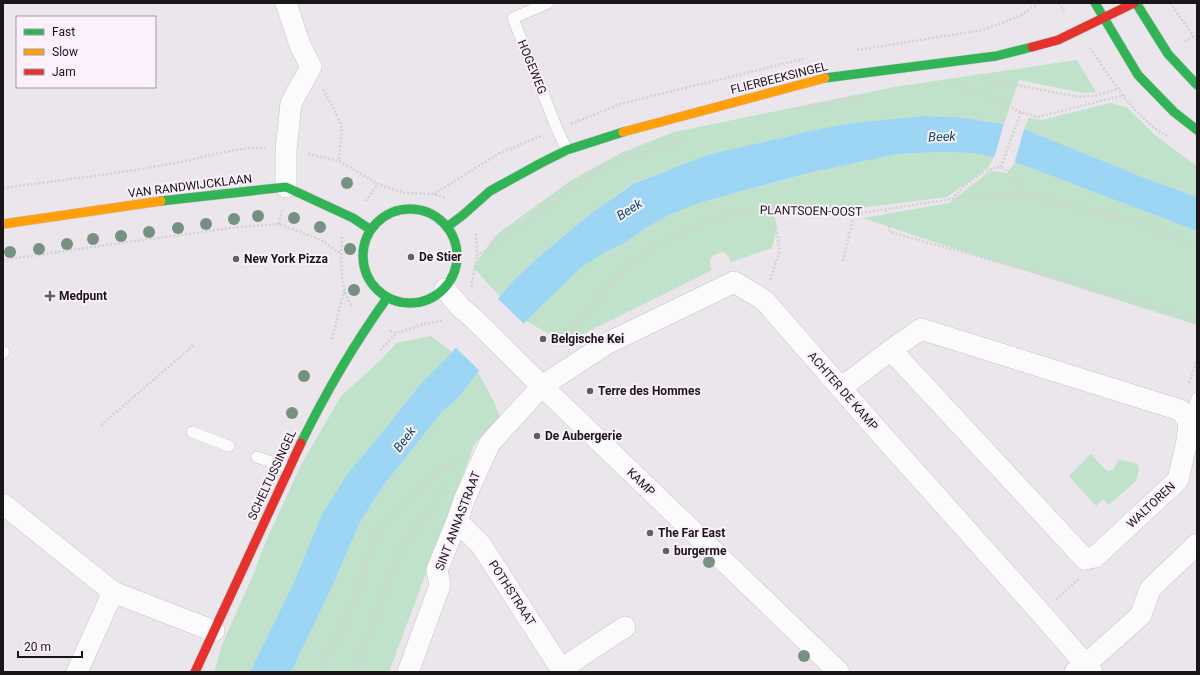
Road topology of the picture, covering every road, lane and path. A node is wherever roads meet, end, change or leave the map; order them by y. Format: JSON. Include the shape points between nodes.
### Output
{"nodes":[{"id":1,"x":286,"y":3,"type":"edge"},
{"id":2,"x":548,"y":3,"type":"edge"},
{"id":3,"x":1095,"y":3,"type":"edge"},
{"id":4,"x":1135,"y":3,"type":"edge"},
{"id":5,"x":1170,"y":3,"type":"edge"},
{"id":6,"x":1104,"y":18,"type":"junction"},
{"id":7,"x":1197,"y":41,"type":"edge"},
{"id":8,"x":311,"y":67,"type":"junction"},
{"id":9,"x":986,"y":80,"type":"dead end"},
{"id":10,"x":956,"y":82,"type":"dead end"},
{"id":11,"x":1197,"y":85,"type":"edge"},
{"id":12,"x":1118,"y":89,"type":"dead end"},
{"id":13,"x":1124,"y":95,"type":"dead end"},
{"id":14,"x":866,"y":97,"type":"dead end"},
{"id":15,"x":796,"y":109,"type":"dead end"},
{"id":16,"x":1021,"y":112,"type":"junction"},
{"id":17,"x":1197,"y":130,"type":"edge"},
{"id":18,"x":690,"y":138,"type":"dead end"},
{"id":19,"x":286,"y":150,"type":"junction"},
{"id":20,"x":567,"y":150,"type":"junction"},
{"id":21,"x":339,"y":161,"type":"junction"},
{"id":22,"x":1001,"y":167,"type":"junction"},
{"id":23,"x":378,"y":184,"type":"dead end"},
{"id":24,"x":286,"y":187,"type":"junction"},
{"id":25,"x":3,"y":188,"type":"edge"},
{"id":26,"x":1023,"y":195,"type":"junction"},
{"id":27,"x":952,"y":199,"type":"junction"},
{"id":28,"x":772,"y":209,"type":"junction"},
{"id":29,"x":886,"y":210,"type":"junction"},
{"id":30,"x":854,"y":214,"type":"junction"},
{"id":31,"x":3,"y":224,"type":"edge"},
{"id":32,"x":447,"y":227,"type":"junction"},
{"id":33,"x":371,"y":230,"type":"junction"},
{"id":34,"x":1197,"y":247,"type":"edge"},
{"id":35,"x":341,"y":254,"type":"dead end"},
{"id":36,"x":477,"y":256,"type":"dead end"},
{"id":37,"x":3,"y":260,"type":"edge"},
{"id":38,"x":843,"y":261,"type":"dead end"},
{"id":39,"x":445,"y":289,"type":"junction"},
{"id":40,"x":387,"y":298,"type":"junction"},
{"id":41,"x":764,"y":300,"type":"junction"},
{"id":42,"x":1197,"y":320,"type":"edge"},
{"id":43,"x":195,"y":344,"type":"dead end"},
{"id":44,"x":891,"y":350,"type":"junction"},
{"id":45,"x":564,"y":372,"type":"junction"},
{"id":46,"x":542,"y":386,"type":"junction"},
{"id":47,"x":841,"y":388,"type":"junction"},
{"id":48,"x":1197,"y":398,"type":"edge"},
{"id":49,"x":1189,"y":421,"type":"junction"},
{"id":50,"x":101,"y":425,"type":"dead end"},
{"id":51,"x":192,"y":432,"type":"dead end"},
{"id":52,"x":229,"y":446,"type":"dead end"},
{"id":53,"x":461,"y":456,"type":"dead end"},
{"id":54,"x":257,"y":457,"type":"dead end"},
{"id":55,"x":288,"y":468,"type":"junction"},
{"id":56,"x":474,"y":476,"type":"junction"},
{"id":57,"x":3,"y":504,"type":"edge"},
{"id":58,"x":457,"y":521,"type":"junction"},
{"id":59,"x":1197,"y":544,"type":"edge"},
{"id":60,"x":1085,"y":559,"type":"junction"},
{"id":61,"x":113,"y":592,"type":"junction"},
{"id":62,"x":1056,"y":600,"type":"dead end"},
{"id":63,"x":625,"y":628,"type":"dead end"},
{"id":64,"x":214,"y":630,"type":"junction"},
{"id":65,"x":1084,"y":670,"type":"edge"},
{"id":66,"x":562,"y":671,"type":"edge"},
{"id":67,"x":77,"y":672,"type":"edge"},
{"id":68,"x":195,"y":672,"type":"edge"},
{"id":69,"x":318,"y":672,"type":"edge"},
{"id":70,"x":354,"y":672,"type":"edge"},
{"id":71,"x":408,"y":672,"type":"edge"},
{"id":72,"x":839,"y":672,"type":"edge"}],
"edges":[{"from":1,"to":8,"type":"street","via":[[300,45]]},
{"from":2,"to":20,"type":"lane","name":"HOGEWEG","via":[[513,18]]},
{"from":3,"to":6,"type":"street"},
{"from":4,"to":6,"type":"street","name":"FLIERBEEKSINGEL"},
{"from":4,"to":11,"type":"street","via":[[1168,54]]},
{"from":5,"to":7,"type":"path"},
{"from":6,"to":17,"type":"street","via":[[1138,75],[1174,112]]},
{"from":6,"to":20,"type":"street","name":"FLIERBEEKSINGEL","via":[[1058,40],[1003,54],[819,79],[622,132]]},
{"from":8,"to":19,"type":"street","via":[[291,103]]},
{"from":8,"to":21,"type":"path","via":[[342,128]]},
{"from":9,"to":12,"type":"path","via":[[1079,97]]},
{"from":10,"to":16,"type":"path","via":[[950,83],[980,93]]},
{"from":13,"to":16,"type":"path","via":[[1038,116]]},
{"from":14,"to":15,"type":"path"},
{"from":16,"to":22,"type":"path"},
{"from":18,"to":36,"type":"path","via":[[608,164]]},
{"from":19,"to":21,"type":"path","name":"VAN RANDWIJCKLAAN"},
{"from":19,"to":24,"type":"street"},
{"from":19,"to":25,"type":"path","name":"VAN RANDWIJCKLAAN","via":[[237,150],[109,174]]},
{"from":20,"to":32,"type":"street","name":"FLIERBEEKSINGEL","via":[[490,192]]},
{"from":21,"to":23,"type":"path","name":"VAN RANDWIJCKLAAN"},
{"from":22,"to":26,"type":"path","via":[[1011,174]]},
{"from":22,"to":27,"type":"path","via":[[991,169],[964,185]]},
{"from":24,"to":31,"type":"street","name":"VAN RANDWIJCKLAAN","via":[[134,204]]},
{"from":24,"to":33,"type":"street","via":[[354,218]]},
{"from":26,"to":27,"type":"path","name":"PLANTSOEN-OOST"},
{"from":26,"to":34,"type":"path","name":"PLANTSOEN-OOST","via":[[1145,225]]},
{"from":27,"to":29,"type":"path","name":"PLANTSOEN-OOST"},
{"from":28,"to":30,"type":"path","name":"PLANTSOEN-OOST"},
{"from":28,"to":41,"type":"path","via":[[780,250]]},
{"from":28,"to":45,"type":"path","name":"PLANTSOEN-OOST","via":[[737,212],[709,220],[661,244],[626,268],[572,330]]},
{"from":29,"to":30,"type":"path","name":"PLANTSOEN-OOST"},
{"from":29,"to":42,"type":"path","via":[[890,232]]},
{"from":30,"to":38,"type":"path"},
{"from":32,"to":33,"type":"street","via":[[436,216],[409,209],[383,217]]},
{"from":32,"to":39,"type":"street","via":[[455,240],[458,257],[454,274]]},
{"from":33,"to":40,"type":"street","via":[[363,252],[364,265],[368,278]]},
{"from":35,"to":37,"type":"path","via":[[321,240],[279,224],[239,227]]},
{"from":39,"to":40,"type":"street","via":[[433,298],[418,303],[402,303]]},
{"from":39,"to":46,"type":"street","name":"KAMP","via":[[460,307]]},
{"from":40,"to":55,"type":"street","name":"SCHELTUSSINGEL","via":[[368,323],[319,405]]},
{"from":41,"to":45,"type":"street","name":"ACHTER DE KAMP","via":[[734,282],[608,343]]},
{"from":41,"to":47,"type":"street","name":"ACHTER DE KAMP"},
{"from":43,"to":50,"type":"path"},
{"from":44,"to":47,"type":"street"},
{"from":44,"to":49,"type":"street","via":[[921,329],[1180,410]]},
{"from":44,"to":60,"type":"street"},
{"from":45,"to":46,"type":"street","name":"ACHTER DE KAMP"},
{"from":46,"to":56,"type":"street","name":"SINT ANNASTRAAT","via":[[490,444]]},
{"from":46,"to":72,"type":"street","name":"KAMP"},
{"from":47,"to":65,"type":"street","name":"ACHTER DE KAMP","via":[[1035,606]]},
{"from":48,"to":49,"type":"lane"},
{"from":49,"to":60,"type":"street","name":"WALTOREN","via":[[1178,480],[1095,557]]},
{"from":51,"to":52,"type":"lane"},
{"from":53,"to":69,"type":"path","via":[[438,472],[398,507],[377,532],[348,614]]},
{"from":54,"to":55,"type":"lane"},
{"from":55,"to":64,"type":"street","name":"SCHELTUSSINGEL"},
{"from":56,"to":58,"type":"street","name":"SINT ANNASTRAAT"},
{"from":56,"to":70,"type":"path","via":[[453,475],[402,548]]},
{"from":57,"to":61,"type":"street"},
{"from":58,"to":66,"type":"street","name":"POTHSTRAAT","via":[[481,545]]},
{"from":58,"to":71,"type":"street","name":"SINT ANNASTRAAT","via":[[437,570],[440,585]]},
{"from":59,"to":65,"type":"street","via":[[1150,589],[1141,615]]},
{"from":60,"to":62,"type":"path","via":[[1079,580]]},
{"from":61,"to":64,"type":"street"},
{"from":61,"to":67,"type":"street"},
{"from":63,"to":66,"type":"street","name":"POTHSTRAAT"},
{"from":64,"to":68,"type":"street","name":"SCHELTUSSINGEL"}]}
